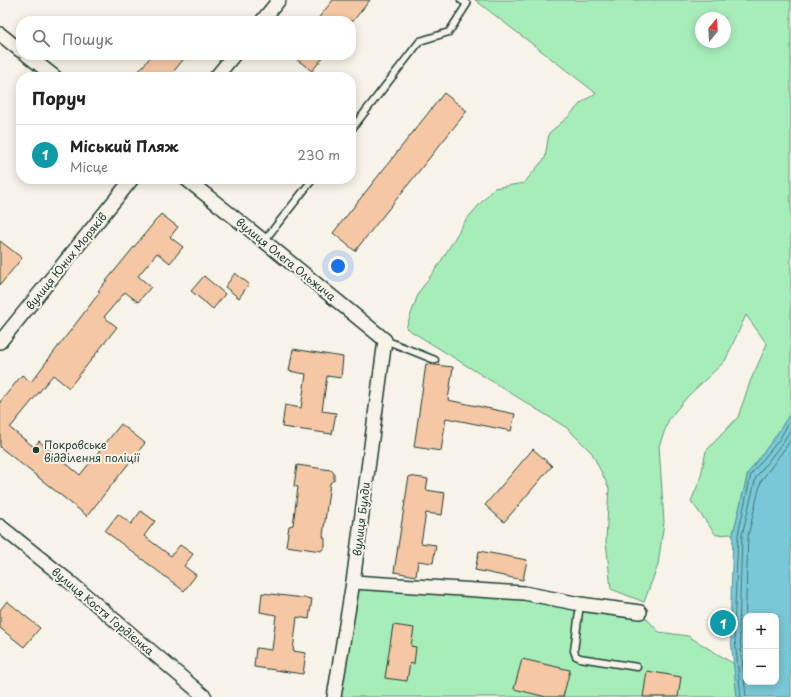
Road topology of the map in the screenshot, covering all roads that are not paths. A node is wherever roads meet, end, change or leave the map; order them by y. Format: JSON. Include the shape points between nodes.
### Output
{"nodes":[{"id":1,"x":279,"y":0,"type":"edge"},
{"id":2,"x":461,"y":0,"type":"edge"},
{"id":3,"x":266,"y":16,"type":"edge"},
{"id":4,"x":0,"y":34,"type":"edge"},
{"id":5,"x":16,"y":47,"type":"edge"},
{"id":6,"x":33,"y":60,"type":"edge"},
{"id":7,"x":230,"y":60,"type":"edge"},
{"id":8,"x":49,"y":72,"type":"edge"},
{"id":9,"x":220,"y":72,"type":"edge"},
{"id":10,"x":356,"y":124,"type":"edge"},
{"id":11,"x":128,"y":184,"type":"edge"},
{"id":12,"x":192,"y":184,"type":"edge"},
{"id":13,"x":309,"y":184,"type":"edge"},
{"id":14,"x":264,"y":241,"type":"junction"},
{"id":15,"x":385,"y":340,"type":"junction"},
{"id":16,"x":0,"y":342,"type":"edge"},
{"id":17,"x":435,"y":360,"type":"dead end"},
{"id":18,"x":0,"y":526,"type":"edge"},
{"id":19,"x":353,"y":582,"type":"junction"},
{"id":20,"x":580,"y":604,"type":"junction"},
{"id":21,"x":640,"y":612,"type":"dead end"},
{"id":22,"x":637,"y":667,"type":"dead end"},
{"id":23,"x":205,"y":697,"type":"edge"},
{"id":24,"x":334,"y":697,"type":"edge"}],
"edges":[{"from":1,"to":3,"type":"street"},
{"from":2,"to":10,"type":"lane","via":[[467,4],[449,32],[420,41]]},
{"from":4,"to":5,"type":"street"},
{"from":6,"to":8,"type":"street"},
{"from":7,"to":9,"type":"street"},
{"from":11,"to":16,"type":"street","name":"вулиця Юних Моряків"},
{"from":12,"to":14,"type":"street","name":"вулиця Олега Ольжича"},
{"from":13,"to":14,"type":"lane"},
{"from":14,"to":15,"type":"street","name":"вулиця Олега Ольжича"},
{"from":15,"to":17,"type":"lane"},
{"from":15,"to":19,"type":"street","name":"вулиця Булди"},
{"from":18,"to":23,"type":"street","name":"вулиця Костя Гордієнка"},
{"from":19,"to":20,"type":"street","via":[[524,593]]},
{"from":19,"to":24,"type":"street","name":"вулиця Булди"},
{"from":20,"to":21,"type":"street"},
{"from":20,"to":22,"type":"lane","via":[[574,651],[576,656]]}]}
